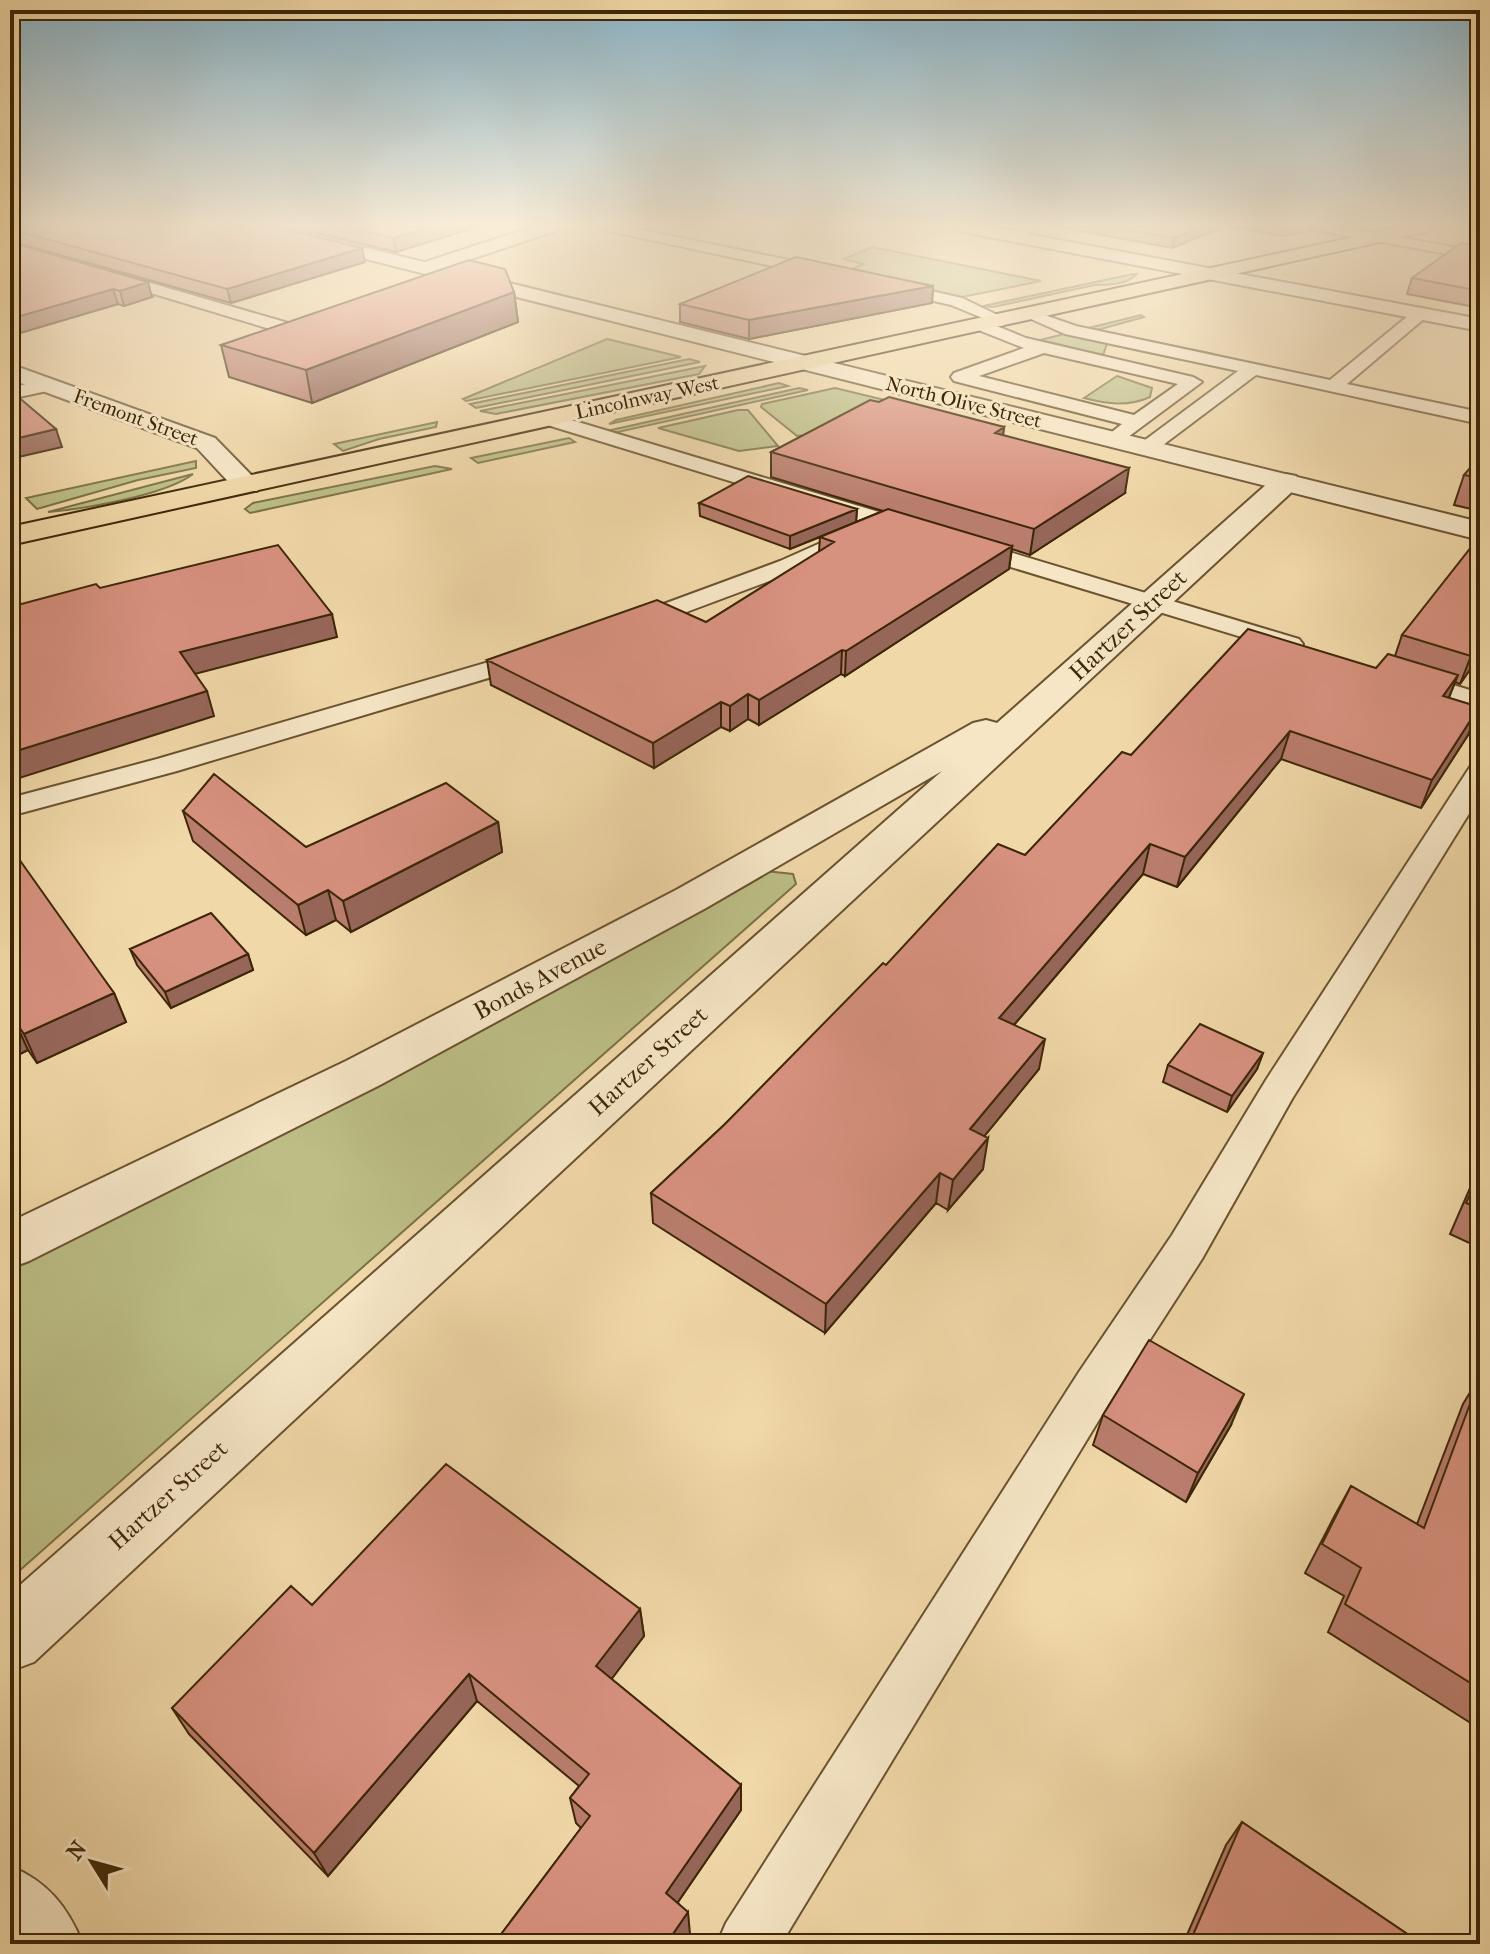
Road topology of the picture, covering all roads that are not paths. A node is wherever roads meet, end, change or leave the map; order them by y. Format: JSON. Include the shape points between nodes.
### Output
{"nodes":[{"id":1,"x":252,"y":318,"type":"edge"},
{"id":2,"x":628,"y":318,"type":"edge"},
{"id":3,"x":984,"y":318,"type":"edge"},
{"id":4,"x":1015,"y":318,"type":"edge"},
{"id":5,"x":1039,"y":318,"type":"edge"},
{"id":6,"x":1415,"y":318,"type":"edge"},
{"id":7,"x":1443,"y":318,"type":"edge"},
{"id":8,"x":992,"y":323,"type":"junction"},
{"id":9,"x":1480,"y":325,"type":"edge"},
{"id":10,"x":306,"y":334,"type":"edge"},
{"id":11,"x":1044,"y":347,"type":"junction"},
{"id":12,"x":808,"y":363,"type":"junction"},
{"id":13,"x":1253,"y":369,"type":"junction"},
{"id":14,"x":10,"y":371,"type":"edge"},
{"id":15,"x":50,"y":385,"type":"junction"},
{"id":16,"x":1334,"y":386,"type":"junction"},
{"id":17,"x":10,"y":393,"type":"edge"},
{"id":18,"x":1480,"y":418,"type":"edge"},
{"id":19,"x":548,"y":419,"type":"junction"},
{"id":20,"x":1137,"y":422,"type":"junction"},
{"id":21,"x":1113,"y":439,"type":"junction"},
{"id":22,"x":1148,"y":447,"type":"junction"},
{"id":23,"x":1286,"y":482,"type":"junction"},
{"id":24,"x":247,"y":485,"type":"junction"},
{"id":25,"x":885,"y":521,"type":"junction"},
{"id":26,"x":1480,"y":531,"type":"edge"},
{"id":27,"x":10,"y":536,"type":"edge"},
{"id":28,"x":1152,"y":603,"type":"junction"},
{"id":29,"x":603,"y":634,"type":"edge"},
{"id":30,"x":559,"y":649,"type":"edge"},
{"id":31,"x":1316,"y":652,"type":"edge"},
{"id":32,"x":1391,"y":674,"type":"edge"},
{"id":33,"x":1057,"y":690,"type":"junction"},
{"id":34,"x":1480,"y":701,"type":"edge"},
{"id":35,"x":1480,"y":773,"type":"edge"},
{"id":36,"x":10,"y":807,"type":"edge"},
{"id":37,"x":10,"y":1246,"type":"edge"},
{"id":38,"x":10,"y":1638,"type":"edge"},
{"id":39,"x":10,"y":1904,"type":"edge"},
{"id":40,"x":44,"y":1944,"type":"edge"},
{"id":41,"x":747,"y":1944,"type":"edge"}],
"edges":[{"from":1,"to":10,"type":"lane"},
{"from":2,"to":12,"type":"street","name":"North Olive Street"},
{"from":3,"to":8,"type":"lane"},
{"from":4,"to":8,"type":"main road","name":"Lincolnway West"},
{"from":5,"to":13,"type":"lane","via":[[1071,330]]},
{"from":6,"to":16,"type":"lane"},
{"from":7,"to":9,"type":"street"},
{"from":8,"to":11,"type":"lane","via":[[1020,342]]},
{"from":8,"to":12,"type":"main road","name":"Lincolnway West"},
{"from":11,"to":20,"type":"lane","via":[[1193,382]]},
{"from":11,"to":20,"type":"lane","via":[[960,377]]},
{"from":12,"to":19,"type":"main road","name":"Lincolnway West"},
{"from":12,"to":21,"type":"street","name":"North Olive Street"},
{"from":13,"to":16,"type":"lane"},
{"from":13,"to":22,"type":"lane"},
{"from":14,"to":15,"type":"street","name":"Fremont Street"},
{"from":15,"to":17,"type":"lane"},
{"from":15,"to":24,"type":"street","name":"Fremont Street","via":[[206,443]]},
{"from":16,"to":18,"type":"lane"},
{"from":19,"to":24,"type":"main road","name":"Lincolnway West"},
{"from":19,"to":25,"type":"lane"},
{"from":20,"to":21,"type":"lane"},
{"from":21,"to":22,"type":"street","name":"North Olive Street"},
{"from":22,"to":23,"type":"street","name":"North Olive Street"},
{"from":23,"to":26,"type":"street","name":"North Olive Street"},
{"from":23,"to":28,"type":"street","name":"Hartzer Street"},
{"from":24,"to":27,"type":"main road","name":"Lincolnway West"},
{"from":25,"to":28,"type":"lane"},
{"from":25,"to":29,"type":"lane","via":[[775,571]]},
{"from":28,"to":31,"type":"lane"},
{"from":28,"to":33,"type":"street","name":"Hartzer Street"},
{"from":30,"to":36,"type":"lane"},
{"from":32,"to":34,"type":"lane"},
{"from":33,"to":37,"type":"street","name":"Bonds Avenue","via":[[637,928],[363,1073]]},
{"from":33,"to":38,"type":"street","name":"Hartzer Street"},
{"from":35,"to":41,"type":"lane"},
{"from":39,"to":40,"type":"street"}]}
